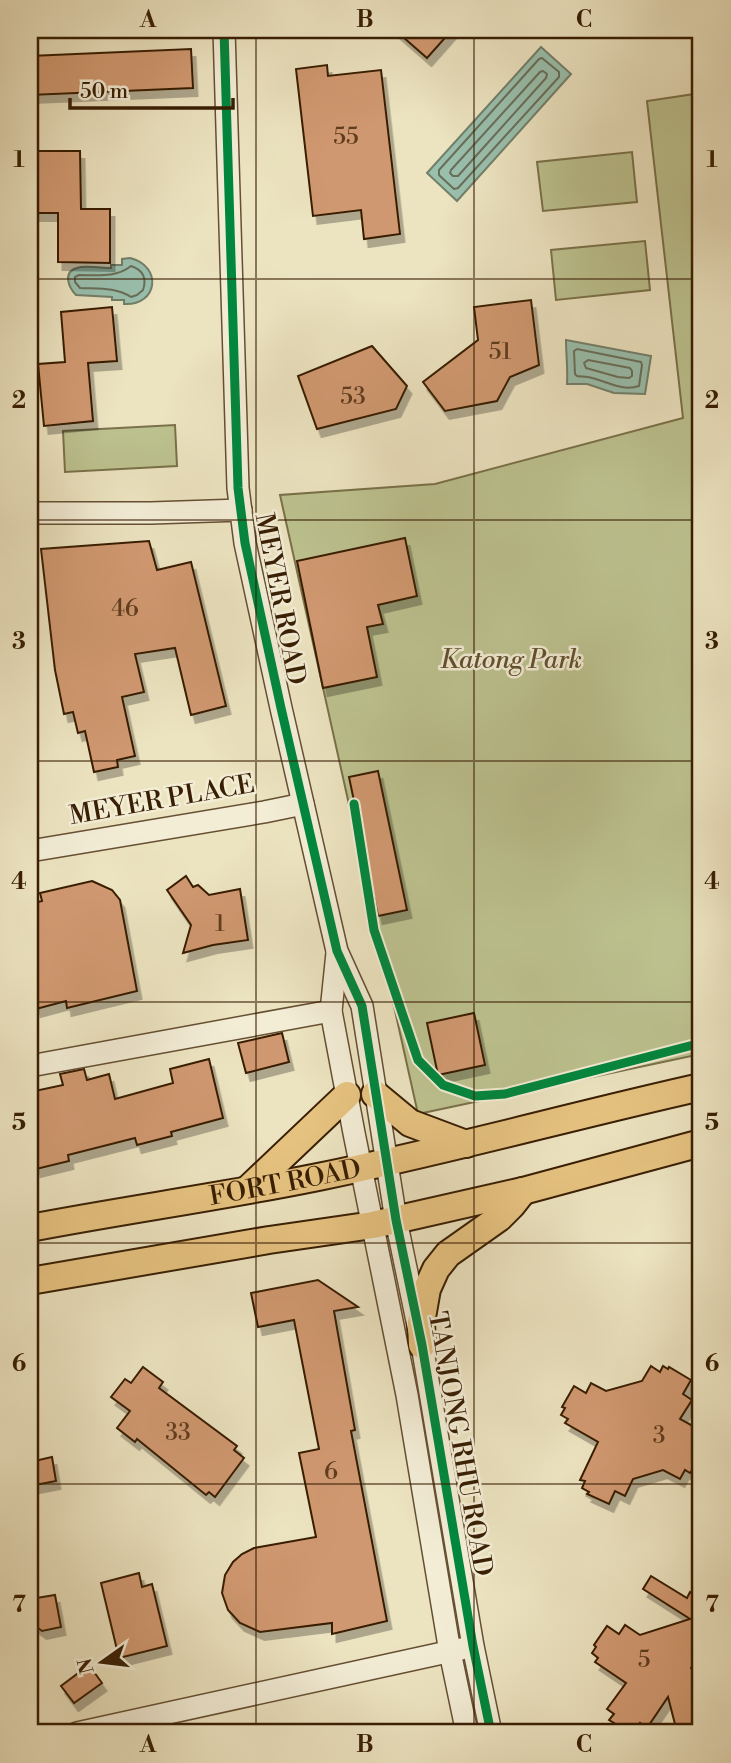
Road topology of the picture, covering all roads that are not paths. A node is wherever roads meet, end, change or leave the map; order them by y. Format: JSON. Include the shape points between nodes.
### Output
{"nodes":[{"id":1,"x":224,"y":30,"type":"edge"},
{"id":2,"x":241,"y":510,"type":"junction"},
{"id":3,"x":30,"y":513,"type":"edge"},
{"id":4,"x":303,"y":804,"type":"junction"},
{"id":5,"x":30,"y":851,"type":"edge"},
{"id":6,"x":337,"y":951,"type":"junction"},
{"id":7,"x":331,"y":1011,"type":"junction"},
{"id":8,"x":30,"y":1066,"type":"edge"},
{"id":9,"x":701,"y":1087,"type":"edge"},
{"id":10,"x":375,"y":1094,"type":"junction"},
{"id":11,"x":347,"y":1095,"type":"junction"},
{"id":12,"x":701,"y":1143,"type":"edge"},
{"id":13,"x":466,"y":1144,"type":"junction"},
{"id":14,"x":387,"y":1162,"type":"junction"},
{"id":15,"x":361,"y":1168,"type":"junction"},
{"id":16,"x":247,"y":1190,"type":"junction"},
{"id":17,"x":523,"y":1191,"type":"junction"},
{"id":18,"x":384,"y":1223,"type":"junction"},
{"id":19,"x":30,"y":1228,"type":"edge"},
{"id":20,"x":30,"y":1281,"type":"edge"},
{"id":21,"x":422,"y":1345,"type":"junction"},
{"id":22,"x":473,"y":1646,"type":"junction"},
{"id":23,"x":450,"y":1652,"type":"junction"},
{"id":24,"x":77,"y":1733,"type":"edge"},
{"id":25,"x":467,"y":1733,"type":"edge"},
{"id":26,"x":491,"y":1733,"type":"edge"}],
"edges":[{"from":1,"to":2,"type":"street","name":"MEYER ROAD"},
{"from":2,"to":3,"type":"street"},
{"from":2,"to":4,"type":"street","name":"MEYER ROAD"},
{"from":4,"to":5,"type":"street","name":"MEYER PLACE"},
{"from":4,"to":6,"type":"street","name":"MEYER ROAD"},
{"from":6,"to":7,"type":"street","name":"MEYER ROAD"},
{"from":6,"to":10,"type":"street","name":"MEYER ROAD","via":[[362,1006]]},
{"from":7,"to":8,"type":"street"},
{"from":7,"to":11,"type":"street","name":"MEYER ROAD"},
{"from":9,"to":13,"type":"main road","name":"FORT ROAD"},
{"from":10,"to":13,"type":"main road","via":[[410,1123]]},
{"from":10,"to":14,"type":"street","name":"MEYER ROAD"},
{"from":11,"to":15,"type":"street","name":"MEYER ROAD"},
{"from":11,"to":16,"type":"main road"},
{"from":12,"to":17,"type":"main road","name":"FORT ROAD"},
{"from":13,"to":14,"type":"main road","name":"FORT ROAD"},
{"from":14,"to":15,"type":"main road","name":"FORT ROAD"},
{"from":14,"to":18,"type":"street","name":"TANJONG RHU ROAD"},
{"from":15,"to":16,"type":"main road","name":"FORT ROAD"},
{"from":15,"to":18,"type":"street","name":"TANJONG RHU ROAD"},
{"from":16,"to":19,"type":"main road","name":"FORT ROAD"},
{"from":17,"to":18,"type":"main road","name":"FORT ROAD"},
{"from":17,"to":21,"type":"main road","via":[[499,1218],[448,1254],[436,1269],[421,1323]]},
{"from":18,"to":20,"type":"main road","name":"FORT ROAD"},
{"from":18,"to":21,"type":"street","name":"TANJONG RHU ROAD"},
{"from":18,"to":23,"type":"street","name":"TANJONG RHU ROAD"},
{"from":21,"to":22,"type":"street","name":"TANJONG RHU ROAD"},
{"from":22,"to":23,"type":"street"},
{"from":22,"to":26,"type":"street","name":"TANJONG RHU ROAD"},
{"from":23,"to":24,"type":"street"},
{"from":23,"to":25,"type":"street","name":"TANJONG RHU ROAD"}]}
